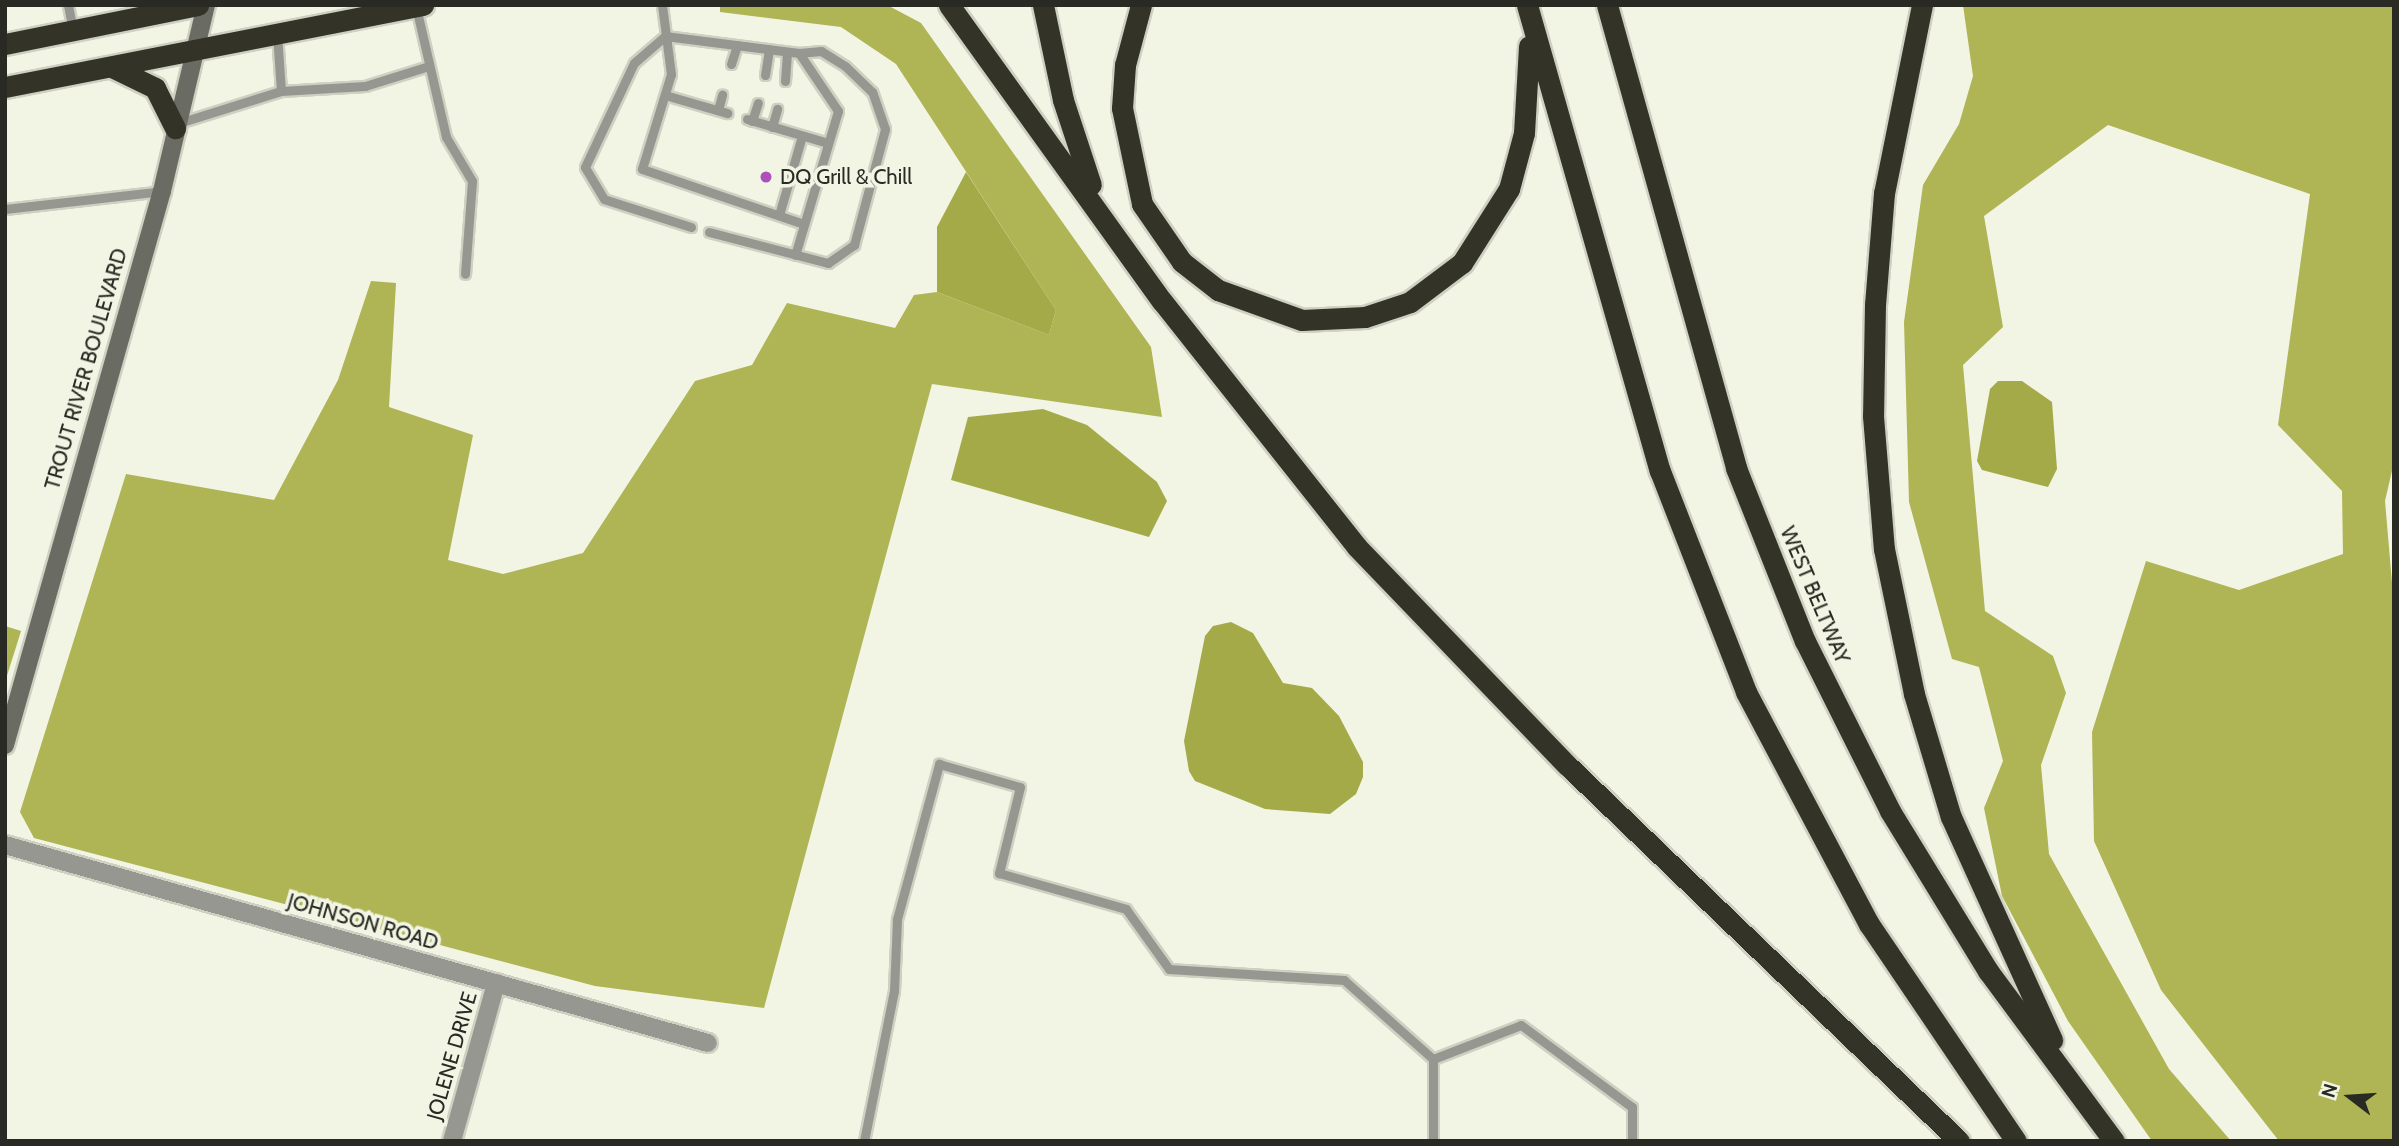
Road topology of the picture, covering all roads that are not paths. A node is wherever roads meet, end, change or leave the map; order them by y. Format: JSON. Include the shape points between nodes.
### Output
{"nodes":[{"id":1,"x":68,"y":5,"type":"edge"},
{"id":2,"x":198,"y":5,"type":"edge"},
{"id":3,"x":206,"y":5,"type":"edge"},
{"id":4,"x":662,"y":5,"type":"edge"},
{"id":5,"x":949,"y":5,"type":"edge"},
{"id":6,"x":1043,"y":5,"type":"edge"},
{"id":7,"x":1141,"y":5,"type":"edge"},
{"id":8,"x":1526,"y":5,"type":"edge"},
{"id":9,"x":1607,"y":5,"type":"edge"},
{"id":10,"x":1922,"y":5,"type":"edge"},
{"id":11,"x":419,"y":6,"type":"edge"},
{"id":12,"x":159,"y":9,"type":"edge"},
{"id":13,"x":73,"y":30,"type":"junction"},
{"id":14,"x":277,"y":34,"type":"junction"},
{"id":15,"x":665,"y":36,"type":"junction"},
{"id":16,"x":5,"y":44,"type":"edge"},
{"id":17,"x":737,"y":45,"type":"junction"},
{"id":18,"x":769,"y":49,"type":"junction"},
{"id":19,"x":194,"y":50,"type":"junction"},
{"id":20,"x":787,"y":52,"type":"junction"},
{"id":21,"x":799,"y":53,"type":"junction"},
{"id":22,"x":731,"y":64,"type":"dead end"},
{"id":23,"x":429,"y":66,"type":"junction"},
{"id":24,"x":110,"y":67,"type":"junction"},
{"id":25,"x":765,"y":75,"type":"dead end"},
{"id":26,"x":785,"y":81,"type":"dead end"},
{"id":27,"x":5,"y":87,"type":"edge"},
{"id":28,"x":281,"y":91,"type":"junction"},
{"id":29,"x":665,"y":94,"type":"junction"},
{"id":30,"x":722,"y":95,"type":"dead end"},
{"id":31,"x":758,"y":103,"type":"dead end"},
{"id":32,"x":777,"y":109,"type":"dead end"},
{"id":33,"x":772,"y":127,"type":"junction"},
{"id":34,"x":176,"y":128,"type":"junction"},
{"id":35,"x":802,"y":135,"type":"junction"},
{"id":36,"x":828,"y":143,"type":"junction"},
{"id":37,"x":162,"y":191,"type":"junction"},
{"id":38,"x":1098,"y":206,"type":"junction"},
{"id":39,"x":5,"y":209,"type":"edge"},
{"id":40,"x":779,"y":215,"type":"junction"},
{"id":41,"x":804,"y":223,"type":"junction"},
{"id":42,"x":691,"y":227,"type":"dead end"},
{"id":43,"x":709,"y":232,"type":"dead end"},
{"id":44,"x":794,"y":255,"type":"junction"},
{"id":45,"x":465,"y":274,"type":"dead end"},
{"id":46,"x":5,"y":745,"type":"edge"},
{"id":47,"x":5,"y":845,"type":"edge"},
{"id":48,"x":496,"y":983,"type":"junction"},
{"id":49,"x":708,"y":1043,"type":"dead end"},
{"id":50,"x":1433,"y":1059,"type":"junction"},
{"id":51,"x":2078,"y":1092,"type":"junction"},
{"id":52,"x":452,"y":1141,"type":"edge"},
{"id":53,"x":864,"y":1141,"type":"edge"},
{"id":54,"x":1433,"y":1141,"type":"edge"},
{"id":55,"x":1632,"y":1141,"type":"edge"},
{"id":56,"x":1959,"y":1141,"type":"edge"},
{"id":57,"x":2016,"y":1141,"type":"edge"},
{"id":58,"x":2114,"y":1141,"type":"edge"}],
"edges":[{"from":1,"to":13,"type":"lane"},
{"from":2,"to":12,"type":"highway"},
{"from":3,"to":19,"type":"street","name":"TROUT RIVER BOULEVARD"},
{"from":4,"to":15,"type":"lane"},
{"from":5,"to":38,"type":"highway"},
{"from":6,"to":38,"type":"highway","via":[[1063,100]]},
{"from":7,"to":8,"type":"highway","via":[[1125,65],[1123,119],[1133,177],[1157,230],[1182,262],[1218,290],[1252,307],[1322,322],[1365,317],[1410,302],[1442,282],[1487,232],[1509,189],[1524,133],[1531,69]]},
{"from":8,"to":57,"type":"highway","via":[[1660,471],[1746,692],[1869,924]]},
{"from":9,"to":51,"type":"highway","name":"WEST BELTWAY","via":[[1736,468],[1805,641],[1890,811],[1988,971]]},
{"from":10,"to":51,"type":"highway","via":[[1884,193],[1875,304],[1874,416],[1884,549],[1914,694],[1951,817]]},
{"from":11,"to":14,"type":"highway"},
{"from":11,"to":23,"type":"lane"},
{"from":12,"to":13,"type":"highway"},
{"from":13,"to":16,"type":"highway"},
{"from":14,"to":19,"type":"highway"},
{"from":14,"to":28,"type":"lane"},
{"from":15,"to":17,"type":"lane"},
{"from":15,"to":29,"type":"lane","via":[[671,74]]},
{"from":15,"to":42,"type":"lane","via":[[634,63],[585,167],[604,199]]},
{"from":17,"to":18,"type":"lane"},
{"from":17,"to":22,"type":"lane"},
{"from":18,"to":20,"type":"lane"},
{"from":18,"to":25,"type":"lane"},
{"from":19,"to":24,"type":"highway"},
{"from":19,"to":34,"type":"street","name":"TROUT RIVER BOULEVARD"},
{"from":20,"to":21,"type":"lane"},
{"from":20,"to":26,"type":"lane"},
{"from":21,"to":36,"type":"lane","via":[[838,111]]},
{"from":21,"to":44,"type":"lane","via":[[821,51],[845,66],[872,92],[885,129],[854,245],[828,263]]},
{"from":23,"to":28,"type":"lane","via":[[365,86]]},
{"from":23,"to":45,"type":"lane","via":[[446,137],[472,181]]},
{"from":24,"to":27,"type":"highway"},
{"from":24,"to":34,"type":"highway","via":[[155,88]]},
{"from":28,"to":34,"type":"lane","via":[[197,112]]},
{"from":29,"to":30,"type":"lane","via":[[722,112]]},
{"from":29,"to":40,"type":"lane","via":[[642,169]]},
{"from":31,"to":33,"type":"lane","via":[[750,120]]},
{"from":32,"to":33,"type":"lane"},
{"from":33,"to":35,"type":"lane"},
{"from":34,"to":37,"type":"street","name":"TROUT RIVER BOULEVARD"},
{"from":35,"to":36,"type":"lane"},
{"from":35,"to":40,"type":"lane"},
{"from":36,"to":41,"type":"lane"},
{"from":37,"to":39,"type":"lane"},
{"from":37,"to":46,"type":"street","name":"TROUT RIVER BOULEVARD"},
{"from":38,"to":56,"type":"highway","via":[[1258,428],[1416,614]]},
{"from":40,"to":41,"type":"lane"},
{"from":41,"to":44,"type":"lane"},
{"from":43,"to":44,"type":"lane"},
{"from":47,"to":48,"type":"street","name":"JOHNSON ROAD"},
{"from":48,"to":49,"type":"street","name":"JOHNSON ROAD"},
{"from":48,"to":52,"type":"street","name":"JOLENE DRIVE"},
{"from":50,"to":53,"type":"lane","via":[[1343,980],[1169,969],[1126,909],[999,873],[1020,787],[939,764],[897,919],[894,991]]},
{"from":50,"to":54,"type":"lane"},
{"from":50,"to":55,"type":"lane","via":[[1521,1025],[1632,1107]]},
{"from":51,"to":58,"type":"highway","name":"WEST BELTWAY"}]}
